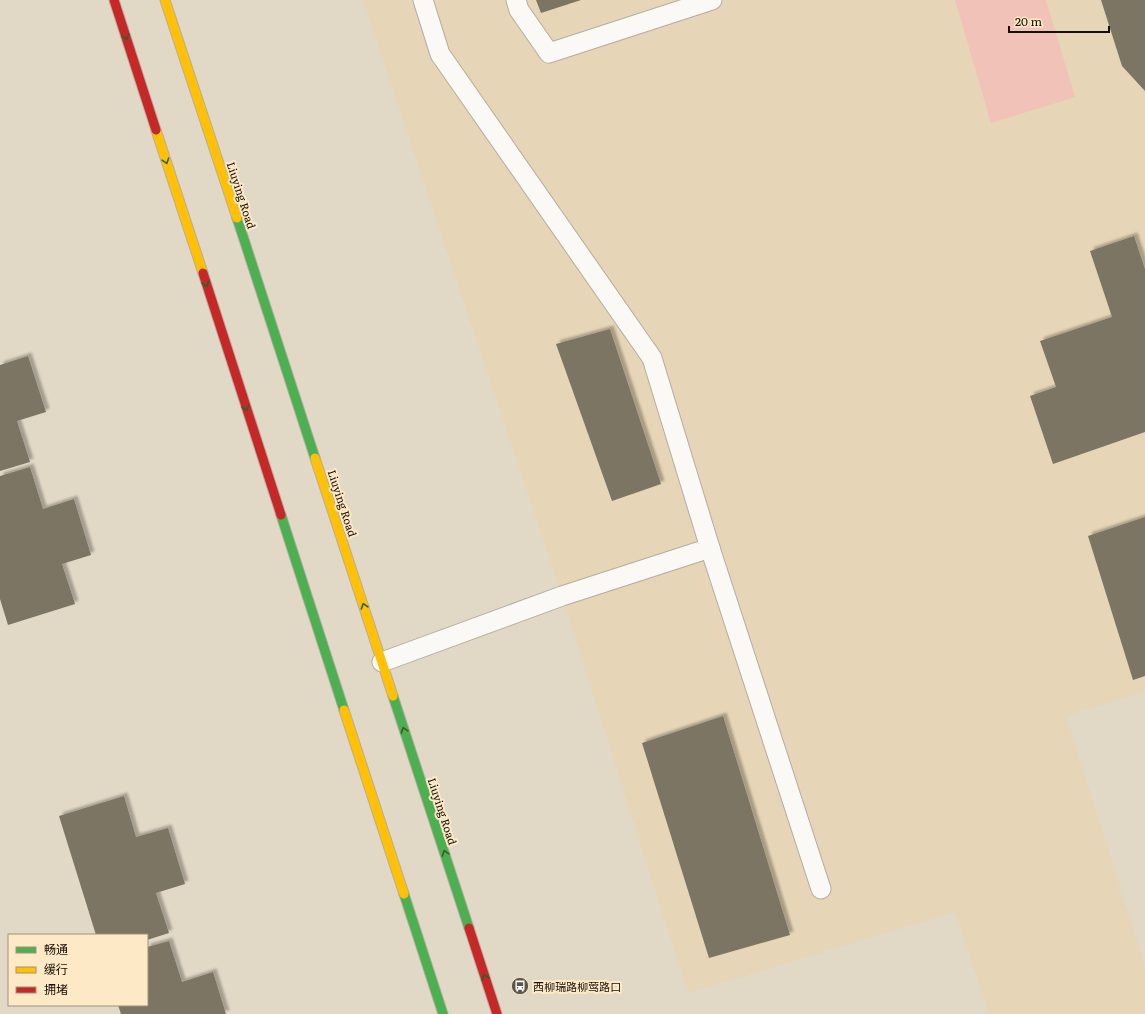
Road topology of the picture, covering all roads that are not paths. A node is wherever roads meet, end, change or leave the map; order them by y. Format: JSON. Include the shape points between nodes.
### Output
{"nodes":[{"id":1,"x":114,"y":0,"type":"edge"},
{"id":2,"x":166,"y":0,"type":"edge"},
{"id":3,"x":423,"y":0,"type":"edge"},
{"id":4,"x":516,"y":0,"type":"edge"},
{"id":5,"x":712,"y":0,"type":"edge"},
{"id":6,"x":710,"y":548,"type":"junction"},
{"id":7,"x":382,"y":662,"type":"junction"},
{"id":8,"x":821,"y":889,"type":"dead end"},
{"id":9,"x":443,"y":1014,"type":"edge"},
{"id":10,"x":497,"y":1014,"type":"edge"}],
"edges":[{"from":1,"to":9,"type":"main road","one_way":true},
{"from":7,"to":2,"type":"main road","name":"Liuying Road","one_way":true},
{"from":3,"to":6,"type":"lane","via":[[440,54],[652,358]]},
{"from":4,"to":5,"type":"lane","via":[[519,10],[549,53]]},
{"from":6,"to":7,"type":"lane","via":[[562,596]]},
{"from":6,"to":8,"type":"lane"},
{"from":10,"to":7,"type":"main road","name":"Liuying Road","one_way":true}]}
